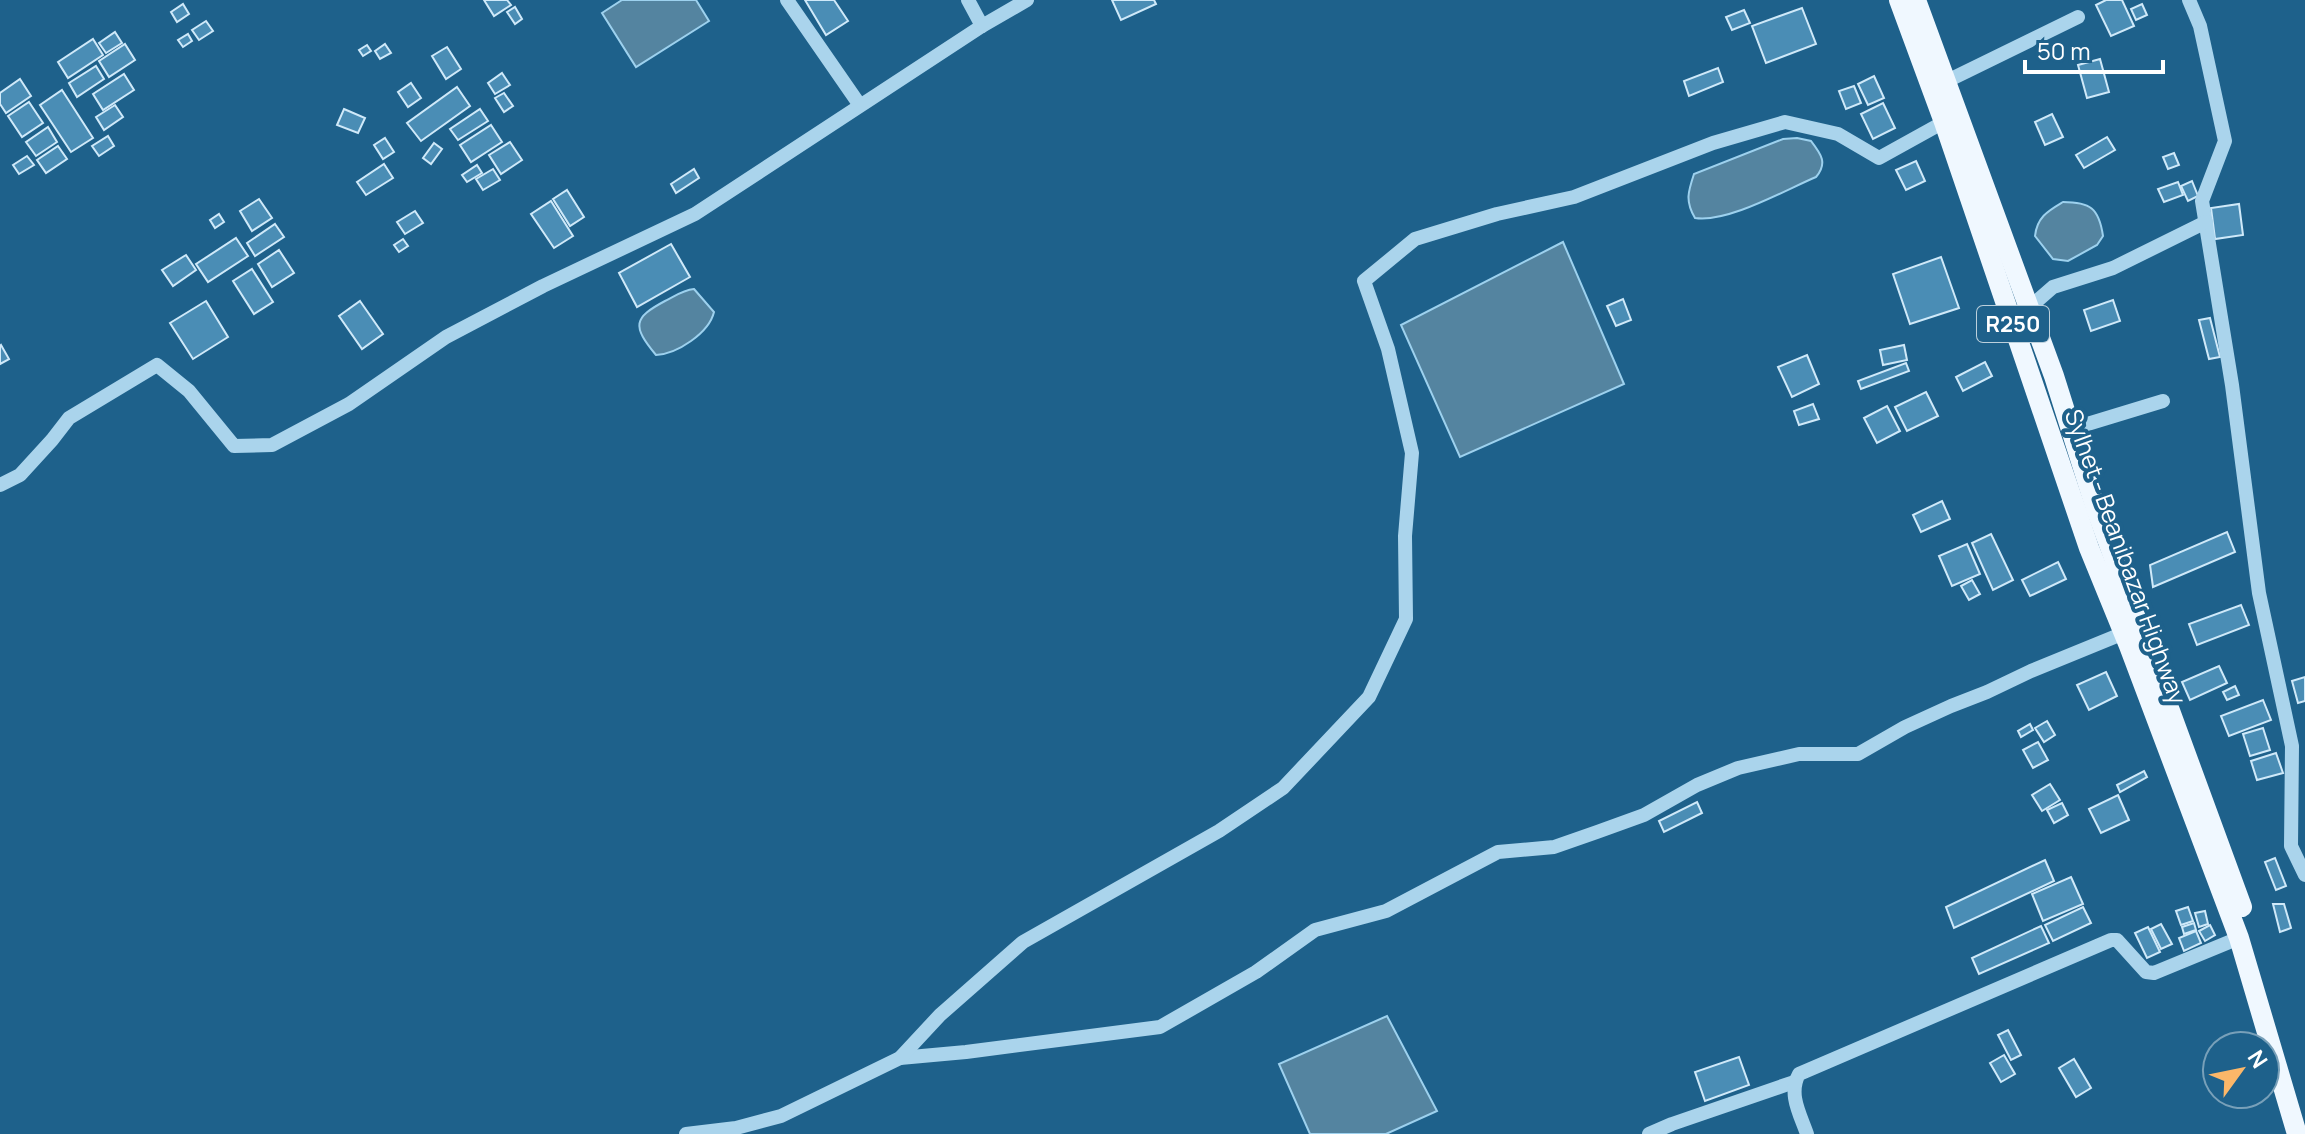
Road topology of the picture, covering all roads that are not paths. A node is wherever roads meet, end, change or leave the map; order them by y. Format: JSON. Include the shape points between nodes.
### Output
{"nodes":[{"id":1,"x":787,"y":0,"type":"edge"},
{"id":2,"x":968,"y":0,"type":"edge"},
{"id":3,"x":1027,"y":0,"type":"edge"},
{"id":4,"x":1899,"y":0,"type":"edge"},
{"id":5,"x":1916,"y":0,"type":"edge"},
{"id":6,"x":2189,"y":0,"type":"edge"},
{"id":7,"x":2078,"y":17,"type":"dead end"},
{"id":8,"x":982,"y":26,"type":"junction"},
{"id":9,"x":1945,"y":82,"type":"junction"},
{"id":10,"x":859,"y":104,"type":"junction"},
{"id":11,"x":1944,"y":122,"type":"junction"},
{"id":12,"x":2206,"y":222,"type":"junction"},
{"id":13,"x":2029,"y":308,"type":"junction"},
{"id":14,"x":2163,"y":401,"type":"dead end"},
{"id":15,"x":2071,"y":429,"type":"junction"},
{"id":16,"x":0,"y":485,"type":"edge"},
{"id":17,"x":2124,"y":633,"type":"junction"},
{"id":18,"x":2305,"y":875,"type":"edge"},
{"id":19,"x":2239,"y":938,"type":"junction"},
{"id":20,"x":900,"y":1058,"type":"junction"},
{"id":21,"x":1794,"y":1082,"type":"junction"},
{"id":22,"x":2305,"y":1113,"type":"edge"},
{"id":23,"x":686,"y":1134,"type":"edge"},
{"id":24,"x":1649,"y":1134,"type":"edge"},
{"id":25,"x":1807,"y":1134,"type":"edge"},
{"id":26,"x":2297,"y":1134,"type":"edge"}],
"edges":[{"from":1,"to":10,"type":"street"},
{"from":2,"to":8,"type":"street"},
{"from":3,"to":8,"type":"street"},
{"from":4,"to":11,"type":"main road","name":"Sylhet - Beanibazar Highway","number":"R250"},
{"from":5,"to":9,"type":"main road","name":"Sylhet - Beanibazar Highway","number":"R250"},
{"from":6,"to":12,"type":"street","via":[[2200,26],[2225,141],[2202,201]]},
{"from":7,"to":9,"type":"street"},
{"from":8,"to":10,"type":"street"},
{"from":9,"to":13,"type":"main road","name":"Sylhet - Beanibazar Highway","number":"R250"},
{"from":10,"to":16,"type":"street","via":[[695,214],[446,337],[349,404],[272,445],[234,446],[189,391],[157,365],[69,418],[20,475]]},
{"from":11,"to":17,"type":"main road","name":"Sylhet - Beanibazar Highway","number":"R250","via":[[2089,548]]},
{"from":11,"to":20,"type":"street","via":[[1879,158],[1838,134],[1785,122],[1713,143],[1574,197],[1415,239],[1364,281],[1388,349],[1412,453],[1406,619],[1369,697],[1283,788],[1219,831],[1023,942]]},
{"from":12,"to":13,"type":"street","via":[[2113,268],[2053,287]]},
{"from":12,"to":18,"type":"street","via":[[2259,593],[2292,746],[2291,846]]},
{"from":13,"to":15,"type":"main road","name":"Sylhet - Beanibazar Highway","number":"R250"},
{"from":14,"to":15,"type":"street"},
{"from":15,"to":22,"type":"main road","name":"Sylhet - Beanibazar Highway","number":"R250","via":[[2251,933]]},
{"from":17,"to":19,"type":"main road","name":"Sylhet - Beanibazar Highway","number":"R250"},
{"from":17,"to":20,"type":"street","via":[[1951,706],[1858,754],[1799,754],[1738,768],[1597,832],[1554,847],[1498,852],[1386,911],[1315,930],[1256,972],[1160,1027]]},
{"from":19,"to":21,"type":"street","via":[[2154,973],[2146,972],[2117,940],[2111,940],[1799,1074]]},
{"from":19,"to":26,"type":"main road","name":"Sylhet - Beanibazar Highway","number":"R250"},
{"from":20,"to":23,"type":"street","via":[[781,1116]]},
{"from":21,"to":24,"type":"street"},
{"from":21,"to":25,"type":"street"}]}
